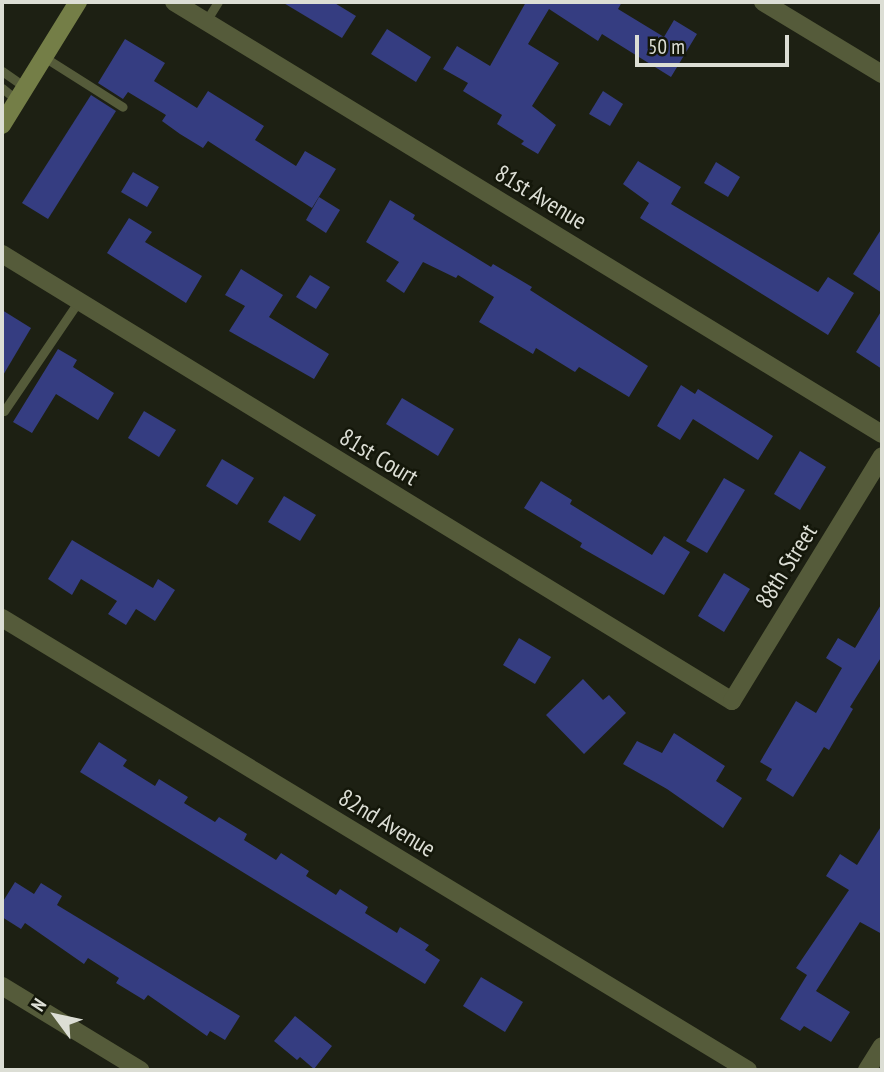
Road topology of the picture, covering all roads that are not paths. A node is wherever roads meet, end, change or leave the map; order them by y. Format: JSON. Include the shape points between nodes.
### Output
{"nodes":[{"id":1,"x":78,"y":2,"type":"edge"},
{"id":2,"x":174,"y":2,"type":"edge"},
{"id":3,"x":218,"y":2,"type":"edge"},
{"id":4,"x":763,"y":2,"type":"edge"},
{"id":5,"x":206,"y":21,"type":"junction"},
{"id":6,"x":44,"y":57,"type":"junction"},
{"id":7,"x":2,"y":71,"type":"edge"},
{"id":8,"x":882,"y":74,"type":"edge"},
{"id":9,"x":2,"y":88,"type":"edge"},
{"id":10,"x":21,"y":93,"type":"junction"},
{"id":11,"x":123,"y":107,"type":"dead end"},
{"id":12,"x":2,"y":125,"type":"edge"},
{"id":13,"x":2,"y":254,"type":"edge"},
{"id":14,"x":78,"y":302,"type":"junction"},
{"id":15,"x":4,"y":411,"type":"dead end"},
{"id":16,"x":882,"y":434,"type":"edge"},
{"id":17,"x":882,"y":456,"type":"edge"},
{"id":18,"x":2,"y":618,"type":"edge"},
{"id":19,"x":732,"y":701,"type":"joint"},
{"id":20,"x":2,"y":986,"type":"edge"},
{"id":21,"x":882,"y":1046,"type":"edge"},
{"id":22,"x":140,"y":1070,"type":"edge"},
{"id":23,"x":748,"y":1070,"type":"edge"},
{"id":24,"x":867,"y":1070,"type":"edge"}],
"edges":[{"from":1,"to":6,"type":"main road"},
{"from":2,"to":5,"type":"street","name":"81st Avenue"},
{"from":3,"to":5,"type":"lane"},
{"from":4,"to":8,"type":"street"},
{"from":5,"to":16,"type":"street","name":"81st Avenue"},
{"from":6,"to":10,"type":"main road"},
{"from":6,"to":11,"type":"lane"},
{"from":7,"to":10,"type":"lane"},
{"from":9,"to":10,"type":"lane"},
{"from":10,"to":12,"type":"main road"},
{"from":13,"to":14,"type":"street","name":"81st Court"},
{"from":14,"to":15,"type":"lane"},
{"from":14,"to":19,"type":"street","name":"81st Court"},
{"from":17,"to":19,"type":"street","name":"88th Street"},
{"from":18,"to":23,"type":"street","name":"82nd Avenue"},
{"from":20,"to":22,"type":"street"},
{"from":21,"to":24,"type":"street"}]}
